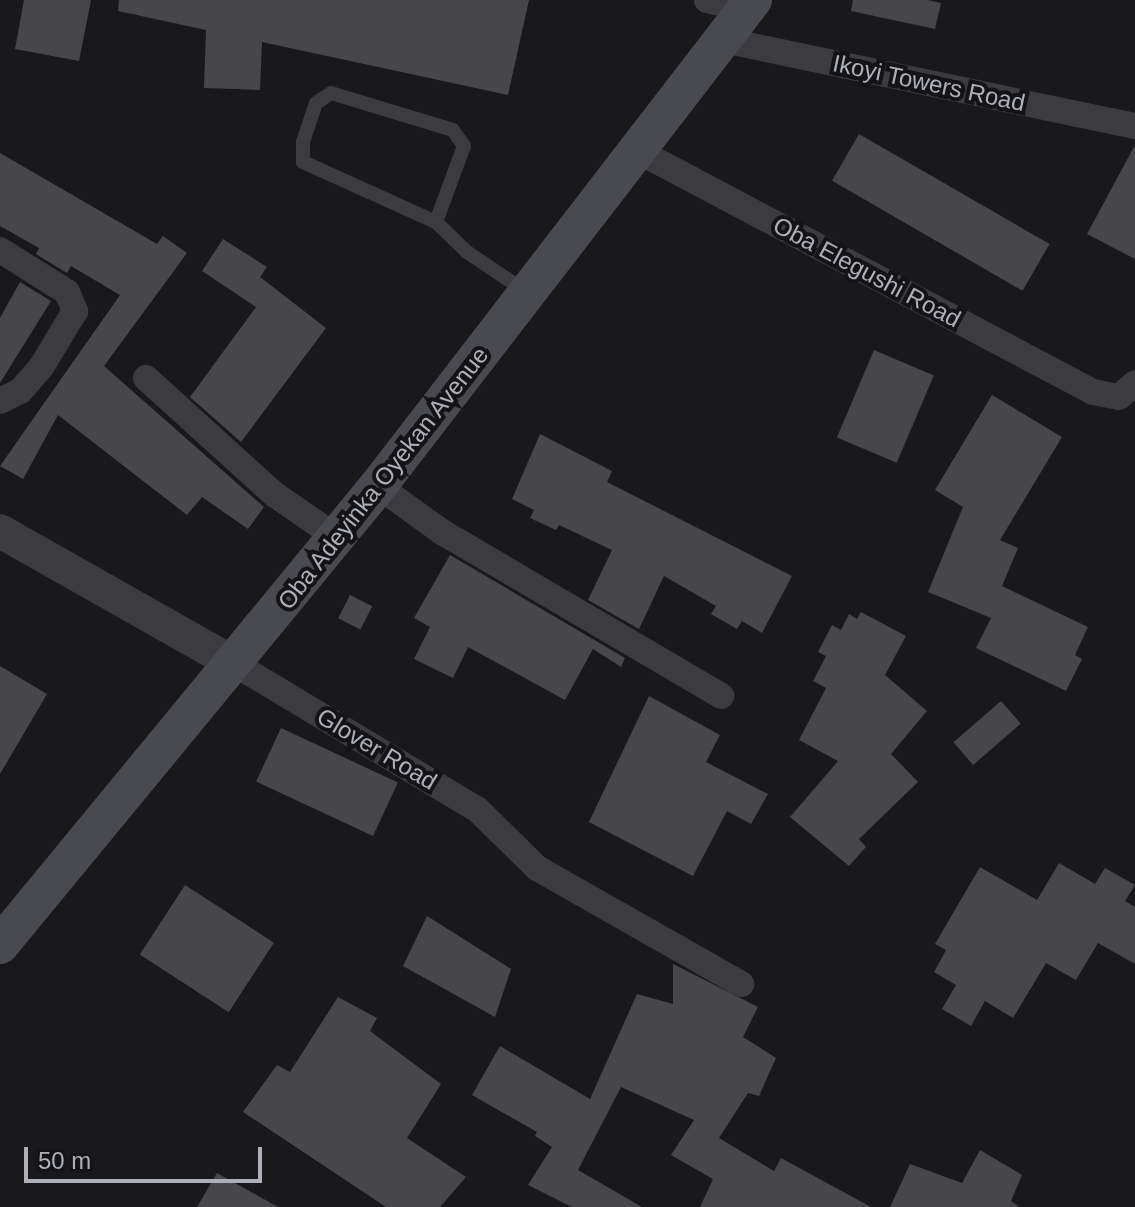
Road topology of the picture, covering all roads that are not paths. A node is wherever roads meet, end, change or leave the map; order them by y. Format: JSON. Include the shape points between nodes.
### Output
{"nodes":[{"id":1,"x":707,"y":0,"type":"edge"},
{"id":2,"x":750,"y":4,"type":"edge"},
{"id":3,"x":723,"y":40,"type":"junction"},
{"id":4,"x":1135,"y":126,"type":"edge"},
{"id":5,"x":640,"y":152,"type":"junction"},
{"id":6,"x":436,"y":222,"type":"junction"},
{"id":7,"x":0,"y":250,"type":"edge"},
{"id":8,"x":529,"y":293,"type":"junction"},
{"id":9,"x":146,"y":378,"type":"dead end"},
{"id":10,"x":1135,"y":383,"type":"edge"},
{"id":11,"x":0,"y":401,"type":"edge"},
{"id":12,"x":378,"y":486,"type":"junction"},
{"id":13,"x":0,"y":531,"type":"edge"},
{"id":14,"x":336,"y":537,"type":"junction"},
{"id":15,"x":235,"y":664,"type":"junction"},
{"id":16,"x":721,"y":696,"type":"dead end"},
{"id":17,"x":0,"y":945,"type":"edge"},
{"id":18,"x":741,"y":984,"type":"dead end"}],
"edges":[{"from":1,"to":2,"type":"street"},
{"from":2,"to":3,"type":"main road","name":"Oba Adeyinka Oyekan Avenue"},
{"from":3,"to":4,"type":"street","name":"Ikoyi Towers Road"},
{"from":3,"to":5,"type":"main road","name":"Oba Adeyinka Oyekan Avenue"},
{"from":5,"to":8,"type":"main road","name":"Oba Adeyinka Oyekan Avenue"},
{"from":5,"to":10,"type":"street","name":"Oba Elegushi Road","via":[[1093,392],[1119,397]]},
{"from":6,"to":6,"type":"lane","via":[[464,146],[453,130],[331,93],[316,103],[303,142],[303,162]]},
{"from":6,"to":8,"type":"lane","via":[[467,252]]},
{"from":7,"to":11,"type":"street","via":[[67,292],[75,311],[42,366],[20,391]]},
{"from":8,"to":12,"type":"main road","name":"Oba Adeyinka Oyekan Avenue"},
{"from":9,"to":14,"type":"street","via":[[274,494]]},
{"from":12,"to":14,"type":"main road","name":"Oba Adeyinka Oyekan Avenue"},
{"from":12,"to":16,"type":"street","via":[[442,532]]},
{"from":13,"to":15,"type":"street","name":"Glover Road"},
{"from":14,"to":15,"type":"main road","name":"Oba Adeyinka Oyekan Avenue"},
{"from":15,"to":17,"type":"main road","name":"Oba Adeyinka Oyekan Avenue"},
{"from":15,"to":18,"type":"street","name":"Glover Road","via":[[478,810],[537,868]]}]}
